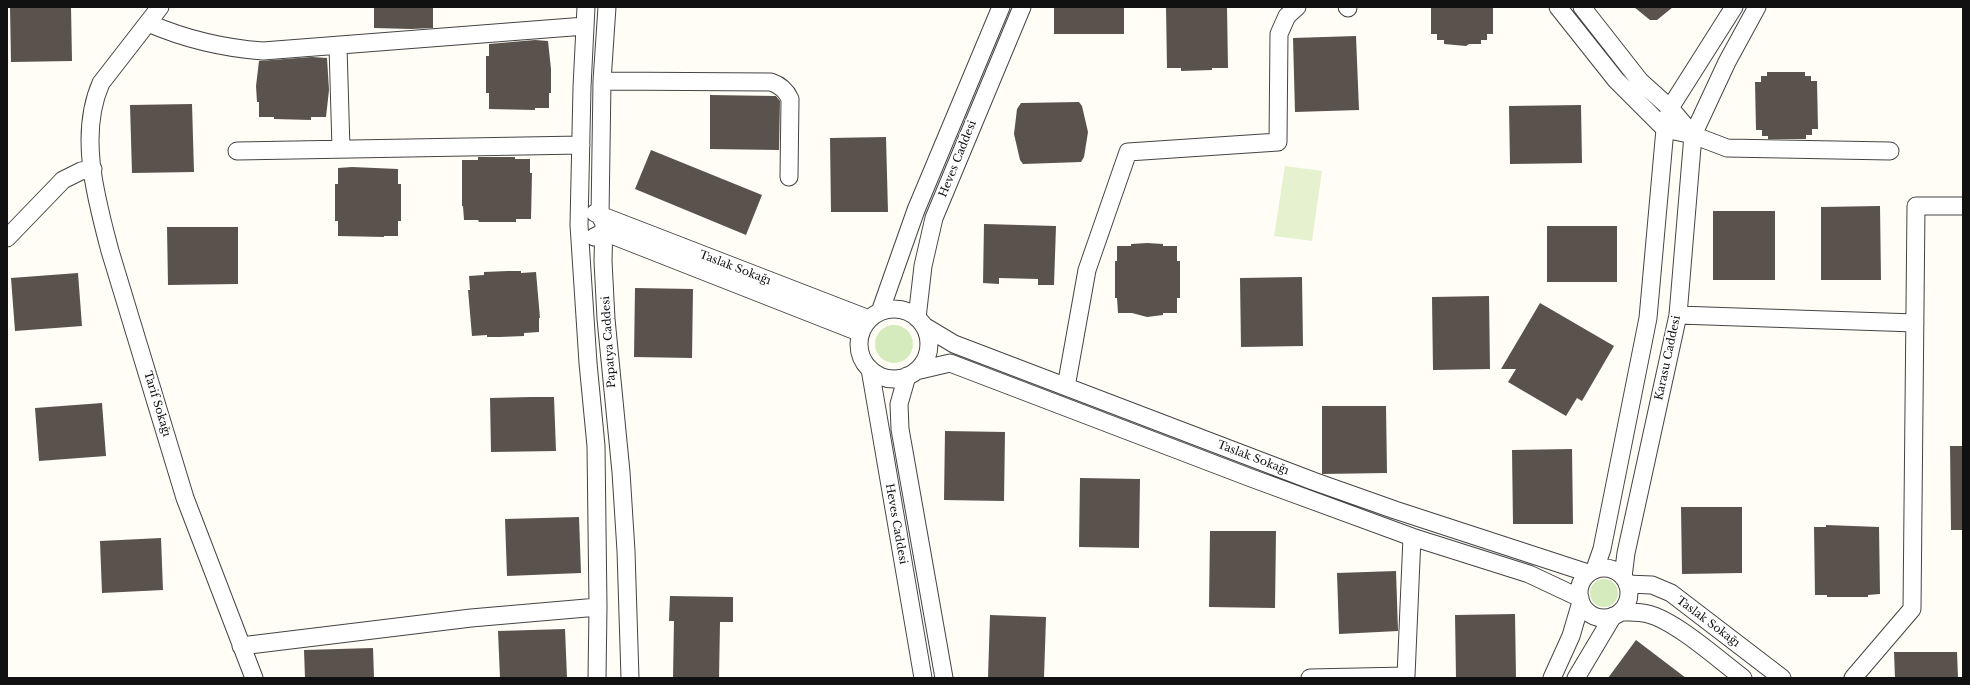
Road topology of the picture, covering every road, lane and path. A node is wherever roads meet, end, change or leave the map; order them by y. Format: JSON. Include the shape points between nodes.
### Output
{"nodes":[{"id":1,"x":160,"y":7,"type":"edge"},
{"id":2,"x":586,"y":7,"type":"edge"},
{"id":3,"x":607,"y":7,"type":"edge"},
{"id":4,"x":1001,"y":7,"type":"edge"},
{"id":5,"x":1022,"y":7,"type":"edge"},
{"id":6,"x":1297,"y":7,"type":"edge"},
{"id":7,"x":1558,"y":7,"type":"edge"},
{"id":8,"x":1582,"y":7,"type":"edge"},
{"id":9,"x":1734,"y":7,"type":"edge"},
{"id":10,"x":1756,"y":7,"type":"edge"},
{"id":11,"x":148,"y":23,"type":"junction"},
{"id":12,"x":585,"y":26,"type":"junction"},
{"id":13,"x":338,"y":46,"type":"junction"},
{"id":14,"x":602,"y":81,"type":"junction"},
{"id":15,"x":1670,"y":108,"type":"junction"},
{"id":16,"x":1665,"y":129,"type":"junction"},
{"id":17,"x":1693,"y":135,"type":"junction"},
{"id":18,"x":581,"y":145,"type":"junction"},
{"id":19,"x":341,"y":149,"type":"junction"},
{"id":20,"x":237,"y":151,"type":"dead end"},
{"id":21,"x":1890,"y":151,"type":"dead end"},
{"id":22,"x":93,"y":169,"type":"junction"},
{"id":23,"x":789,"y":177,"type":"dead end"},
{"id":24,"x":1963,"y":206,"type":"edge"},
{"id":25,"x":579,"y":223,"type":"junction"},
{"id":26,"x":602,"y":224,"type":"junction"},
{"id":27,"x":7,"y":238,"type":"edge"},
{"id":28,"x":1678,"y":315,"type":"junction"},
{"id":29,"x":870,"y":321,"type":"junction"},
{"id":30,"x":920,"y":322,"type":"junction"},
{"id":31,"x":1915,"y":323,"type":"junction"},
{"id":32,"x":870,"y":369,"type":"junction"},
{"id":33,"x":911,"y":373,"type":"junction"},
{"id":34,"x":1066,"y":387,"type":"junction"},
{"id":35,"x":1412,"y":537,"type":"junction"},
{"id":36,"x":1592,"y":571,"type":"junction"},
{"id":37,"x":1625,"y":581,"type":"junction"},
{"id":38,"x":1580,"y":600,"type":"junction"},
{"id":39,"x":598,"y":607,"type":"junction"},
{"id":40,"x":1616,"y":614,"type":"junction"},
{"id":41,"x":241,"y":646,"type":"junction"},
{"id":42,"x":250,"y":677,"type":"edge"},
{"id":43,"x":597,"y":678,"type":"edge"},
{"id":44,"x":630,"y":678,"type":"edge"},
{"id":45,"x":923,"y":678,"type":"edge"},
{"id":46,"x":944,"y":678,"type":"edge"},
{"id":47,"x":1310,"y":678,"type":"edge"},
{"id":48,"x":1552,"y":678,"type":"edge"},
{"id":49,"x":1576,"y":678,"type":"edge"},
{"id":50,"x":1743,"y":678,"type":"edge"},
{"id":51,"x":1782,"y":678,"type":"edge"},
{"id":52,"x":1853,"y":678,"type":"edge"}],
"edges":[{"from":1,"to":11,"type":"street","name":"Tarif Sokağı"},
{"from":2,"to":12,"type":"street","name":"Papatya Caddesi"},
{"from":3,"to":14,"type":"street","name":"Papatya Caddesi"},
{"from":4,"to":29,"type":"street","name":"Heves Caddesi"},
{"from":5,"to":30,"type":"street","name":"Heves Caddesi","via":[[934,218],[923,266]]},
{"from":6,"to":34,"type":"street","via":[[1287,16],[1279,34],[1278,142],[1128,152],[1087,270]]},
{"from":7,"to":16,"type":"street","via":[[1616,80]]},
{"from":8,"to":15,"type":"street","via":[[1640,81]]},
{"from":9,"to":15,"type":"street"},
{"from":10,"to":17,"type":"street"},
{"from":11,"to":13,"type":"street","via":[[190,39],[238,49],[263,51]]},
{"from":11,"to":22,"type":"street","name":"Tarif Sokağı","via":[[101,83],[95,96],[90,122]]},
{"from":12,"to":13,"type":"street"},
{"from":12,"to":18,"type":"street","name":"Papatya Caddesi"},
{"from":13,"to":19,"type":"street"},
{"from":14,"to":23,"type":"street","via":[[778,84],[788,93],[790,99]]},
{"from":14,"to":26,"type":"street","name":"Papatya Caddesi"},
{"from":15,"to":16,"type":"street"},
{"from":15,"to":17,"type":"street"},
{"from":16,"to":17,"type":"street"},
{"from":16,"to":36,"type":"street","via":[[1648,318],[1602,549]]},
{"from":17,"to":21,"type":"street","via":[[1727,148]]},
{"from":17,"to":28,"type":"street","name":"Karasu Caddesi"},
{"from":18,"to":19,"type":"street"},
{"from":18,"to":25,"type":"street","name":"Papatya Caddesi"},
{"from":19,"to":20,"type":"street"},
{"from":22,"to":27,"type":"street","via":[[81,171],[63,180]]},
{"from":22,"to":41,"type":"street","name":"Tarif Sokağı","via":[[110,251],[185,498]]},
{"from":24,"to":31,"type":"street","via":[[1916,206]]},
{"from":25,"to":26,"type":"street","via":[[582,233],[589,237],[597,236]]},
{"from":25,"to":39,"type":"street","name":"Papatya Caddesi","via":[[596,446]]},
{"from":26,"to":29,"type":"street","name":"Taslak Sokağı"},
{"from":26,"to":44,"type":"street","name":"Papatya Caddesi","via":[[606,319],[626,550]]},
{"from":28,"to":31,"type":"street"},
{"from":28,"to":37,"type":"street","name":"Karasu Caddesi","via":[[1626,553]]},
{"from":29,"to":30,"type":"street","via":[[890,309],[909,312]]},
{"from":29,"to":32,"type":"street","via":[[860,352]]},
{"from":30,"to":33,"type":"street","via":[[928,335],[928,350],[922,364]]},
{"from":30,"to":34,"type":"street","name":"Taslak Sokağı","via":[[954,344]]},
{"from":31,"to":52,"type":"street","via":[[1912,609]]},
{"from":32,"to":33,"type":"street","via":[[888,378],[898,378]]},
{"from":32,"to":45,"type":"street","name":"Heves Caddesi"},
{"from":33,"to":35,"type":"street","name":"Taslak Sokağı","via":[[950,363]]},
{"from":33,"to":46,"type":"street","name":"Heves Caddesi","via":[[899,404],[900,429]]},
{"from":34,"to":36,"type":"street","name":"Taslak Sokağı","via":[[1394,510]]},
{"from":35,"to":38,"type":"street","name":"Taslak Sokağı","via":[[1529,574]]},
{"from":35,"to":47,"type":"street","via":[[1406,676]]},
{"from":36,"to":37,"type":"street","via":[[1611,569],[1618,572]]},
{"from":36,"to":38,"type":"street","via":[[1580,586]]},
{"from":37,"to":40,"type":"street","via":[[1628,599]]},
{"from":37,"to":51,"type":"street","name":"Taslak Sokağı","via":[[1652,585],[1671,593]]},
{"from":38,"to":40,"type":"street","via":[[1590,614],[1598,617]]},
{"from":38,"to":48,"type":"street","via":[[1571,636]]},
{"from":39,"to":41,"type":"street","via":[[471,618]]},
{"from":39,"to":43,"type":"street","name":"Papatya Caddesi"},
{"from":40,"to":49,"type":"street"},
{"from":40,"to":50,"type":"street","via":[[1647,613],[1661,619],[1677,628]]},
{"from":41,"to":42,"type":"street","name":"Tarif Sokağı"}]}
